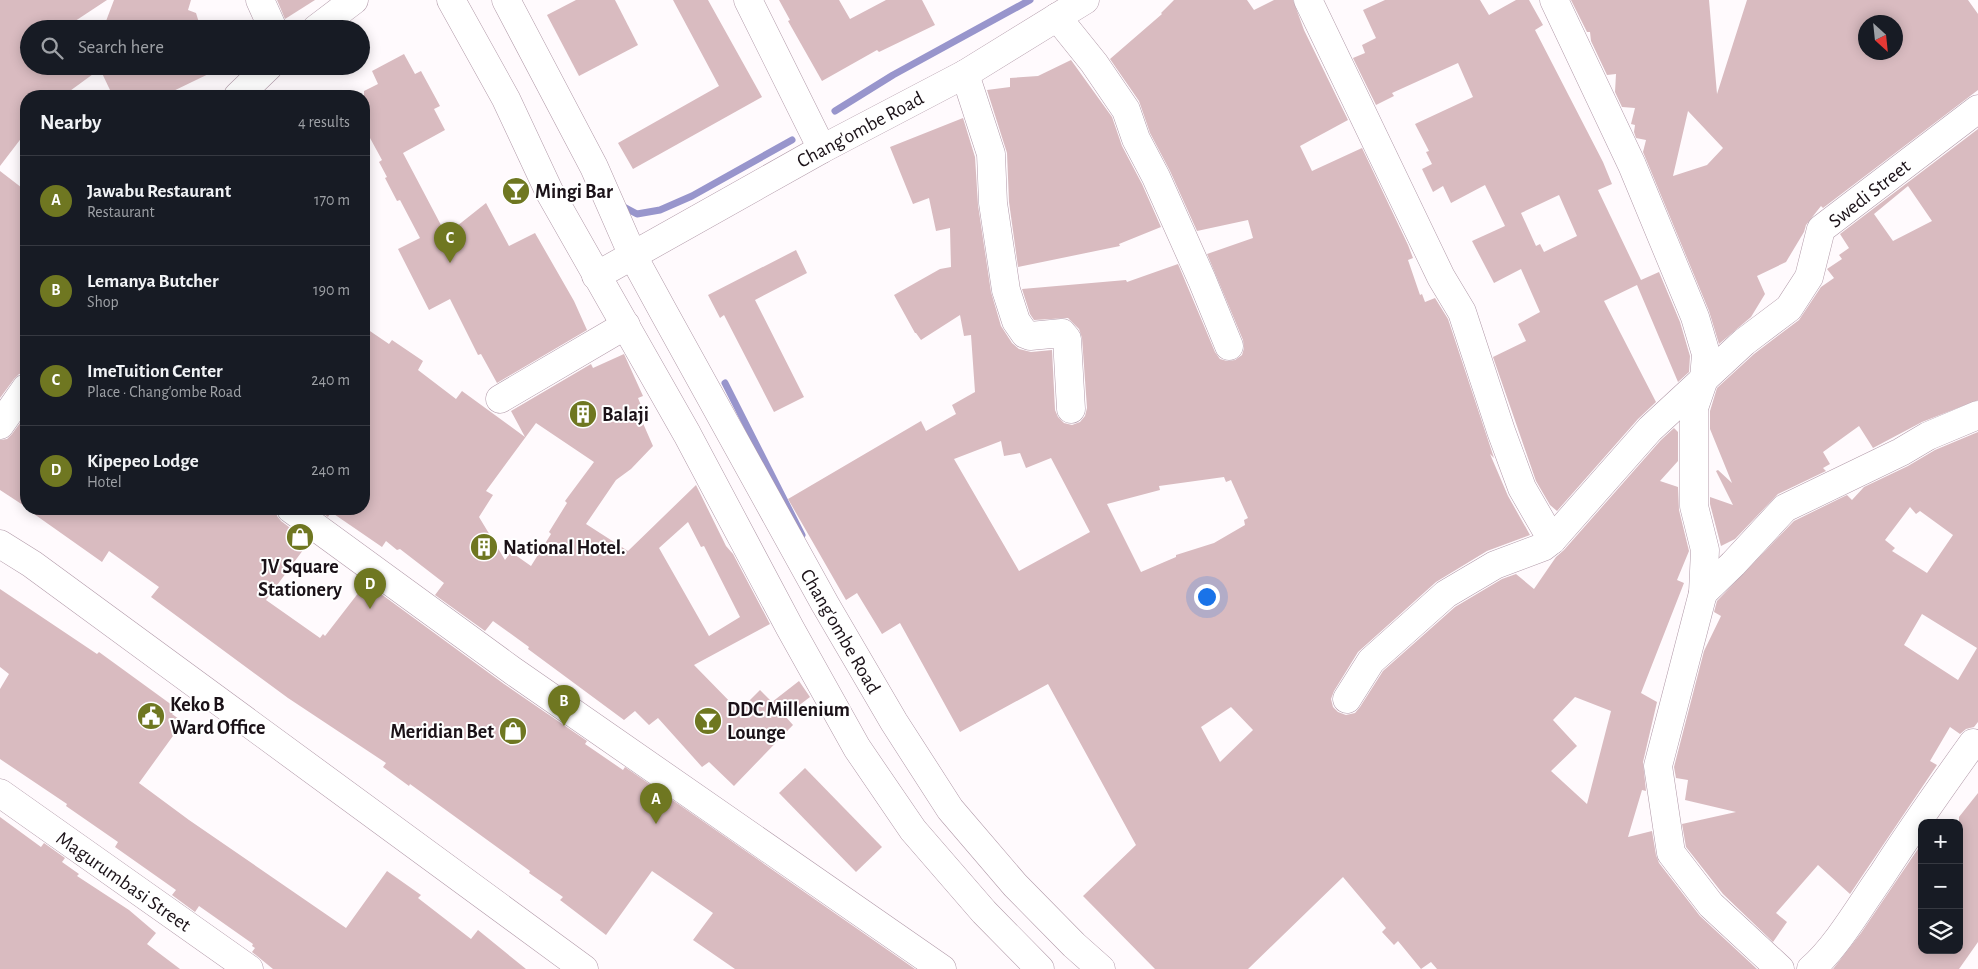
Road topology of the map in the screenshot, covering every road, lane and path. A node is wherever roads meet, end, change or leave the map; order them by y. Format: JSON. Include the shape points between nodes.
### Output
{"nodes":[{"id":1,"x":260,"y":0,"type":"edge"},
{"id":2,"x":354,"y":0,"type":"edge"},
{"id":3,"x":451,"y":0,"type":"edge"},
{"id":4,"x":506,"y":0,"type":"edge"},
{"id":5,"x":748,"y":0,"type":"edge"},
{"id":6,"x":1085,"y":0,"type":"edge"},
{"id":7,"x":1308,"y":0,"type":"edge"},
{"id":8,"x":1554,"y":0,"type":"edge"},
{"id":9,"x":1058,"y":17,"type":"junction"},
{"id":10,"x":269,"y":20,"type":"edge"},
{"id":11,"x":328,"y":20,"type":"edge"},
{"id":12,"x":965,"y":74,"type":"junction"},
{"id":13,"x":260,"y":75,"type":"edge"},
{"id":14,"x":244,"y":90,"type":"edge"},
{"id":15,"x":1978,"y":109,"type":"edge"},
{"id":16,"x":822,"y":148,"type":"junction"},
{"id":17,"x":633,"y":256,"type":"junction"},
{"id":18,"x":596,"y":276,"type":"junction"},
{"id":19,"x":626,"y":325,"type":"junction"},
{"id":20,"x":1228,"y":346,"type":"dead end"},
{"id":21,"x":1704,"y":379,"type":"junction"},
{"id":22,"x":20,"y":396,"type":"edge"},
{"id":23,"x":500,"y":400,"type":"dead end"},
{"id":24,"x":1071,"y":409,"type":"dead end"},
{"id":25,"x":1978,"y":415,"type":"edge"},
{"id":26,"x":0,"y":424,"type":"edge"},
{"id":27,"x":299,"y":515,"type":"edge"},
{"id":28,"x":1552,"y":540,"type":"junction"},
{"id":29,"x":0,"y":544,"type":"edge"},
{"id":30,"x":1705,"y":550,"type":"junction"},
{"id":31,"x":1734,"y":564,"type":"junction"},
{"id":32,"x":1703,"y":593,"type":"junction"},
{"id":33,"x":1347,"y":699,"type":"dead end"},
{"id":34,"x":1973,"y":743,"type":"dead end"},
{"id":35,"x":0,"y":793,"type":"edge"},
{"id":36,"x":249,"y":969,"type":"edge"},
{"id":37,"x":584,"y":969,"type":"edge"},
{"id":38,"x":942,"y":969,"type":"edge"},
{"id":39,"x":1040,"y":969,"type":"edge"},
{"id":40,"x":1100,"y":969,"type":"edge"},
{"id":41,"x":1780,"y":969,"type":"edge"},
{"id":42,"x":1810,"y":969,"type":"edge"}],
"edges":[{"from":1,"to":10,"type":"street"},
{"from":2,"to":11,"type":"street"},
{"from":3,"to":18,"type":"street","name":"Chang'ombe Road","via":[[506,99],[549,191]]},
{"from":4,"to":17,"type":"street","name":"Chang'ombe Road","via":[[594,167]]},
{"from":5,"to":16,"type":"street"},
{"from":6,"to":9,"type":"street","name":"Chang'ombe Road"},
{"from":7,"to":28,"type":"street","via":[[1441,277],[1462,312],[1522,488]]},
{"from":8,"to":21,"type":"street","via":[[1632,165],[1695,317],[1706,354]]},
{"from":9,"to":12,"type":"street","name":"Chang'ombe Road"},
{"from":9,"to":20,"type":"street","via":[[1126,110]]},
{"from":12,"to":16,"type":"street","name":"Chang'ombe Road"},
{"from":12,"to":24,"type":"street","via":[[991,154],[992,203],[1006,290],[1016,321],[1025,334],[1062,333],[1066,339]]},
{"from":13,"to":14,"type":"street"},
{"from":15,"to":21,"type":"street","name":"Swedi Street","via":[[1821,229],[1809,277],[1789,308],[1744,342]]},
{"from":16,"to":17,"type":"street","name":"Chang'ombe Road"},
{"from":17,"to":18,"type":"street","name":"Chang'ombe Road"},
{"from":17,"to":40,"type":"street","name":"Chang'ombe Road","via":[[825,604],[894,722],[950,808],[1015,885]]},
{"from":18,"to":19,"type":"street","name":"Chang'ombe Road"},
{"from":19,"to":23,"type":"street"},
{"from":19,"to":39,"type":"street","name":"Chang'ombe Road","via":[[858,748],[913,830],[984,912]]},
{"from":21,"to":28,"type":"street","name":"Swedi Street","via":[[1650,429]]},
{"from":21,"to":30,"type":"street","via":[[1694,408],[1694,506]]},
{"from":22,"to":26,"type":"street"},
{"from":25,"to":31,"type":"street","via":[[1928,436],[1786,508]]},
{"from":27,"to":38,"type":"street","via":[[513,671]]},
{"from":28,"to":33,"type":"street","via":[[1543,547],[1495,565],[1446,594],[1371,661]]},
{"from":29,"to":37,"type":"street","via":[[32,564]]},
{"from":30,"to":31,"type":"street"},
{"from":30,"to":32,"type":"street"},
{"from":31,"to":32,"type":"street"},
{"from":32,"to":41,"type":"street","via":[[1658,766],[1671,853],[1711,905]]},
{"from":34,"to":42,"type":"street","via":[[1854,916]]},
{"from":35,"to":36,"type":"street","name":"Magurumbasi Street"}]}
